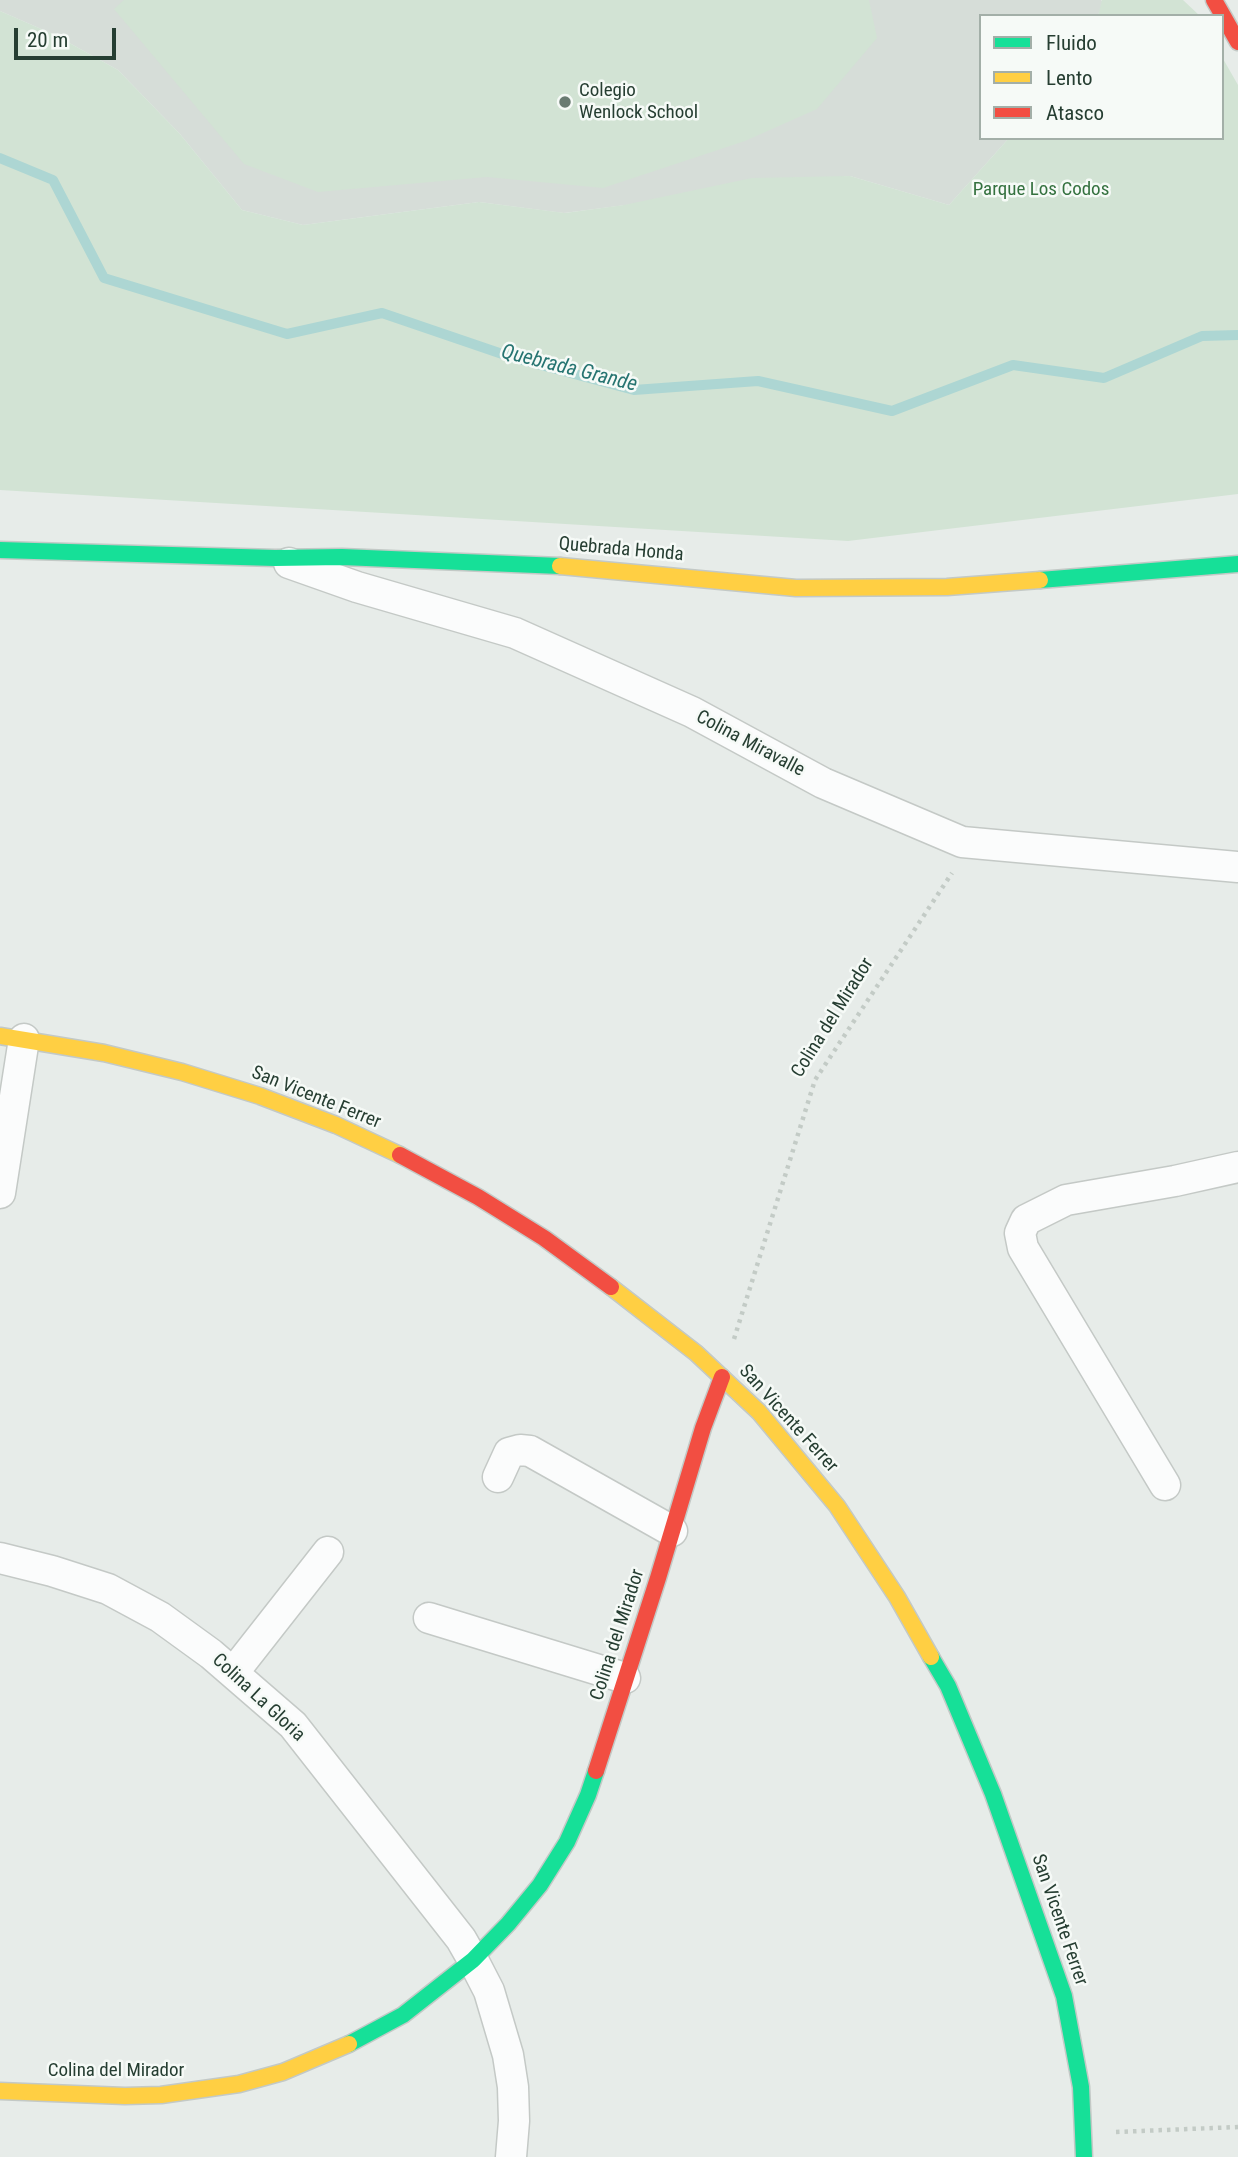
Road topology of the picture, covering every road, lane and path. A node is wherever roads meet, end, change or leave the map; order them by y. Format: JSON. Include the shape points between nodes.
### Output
{"nodes":[{"id":1,"x":1224,"y":18,"type":"edge"},
{"id":2,"x":1238,"y":43,"type":"edge"},
{"id":3,"x":0,"y":550,"type":"edge"},
{"id":4,"x":275,"y":558,"type":"junction"},
{"id":5,"x":1238,"y":564,"type":"edge"},
{"id":6,"x":971,"y":843,"type":"junction"},
{"id":7,"x":1238,"y":867,"type":"edge"},
{"id":8,"x":12,"y":1038,"type":"edge"},
{"id":9,"x":1238,"y":1167,"type":"edge"},
{"id":10,"x":0,"y":1193,"type":"edge"},
{"id":11,"x":722,"y":1377,"type":"junction"},
{"id":12,"x":498,"y":1477,"type":"dead end"},
{"id":13,"x":1165,"y":1485,"type":"dead end"},
{"id":14,"x":672,"y":1531,"type":"junction"},
{"id":15,"x":328,"y":1552,"type":"dead end"},
{"id":16,"x":0,"y":1558,"type":"edge"},
{"id":17,"x":429,"y":1618,"type":"dead end"},
{"id":18,"x":233,"y":1673,"type":"junction"},
{"id":19,"x":625,"y":1678,"type":"junction"},
{"id":20,"x":473,"y":1960,"type":"junction"},
{"id":21,"x":0,"y":2091,"type":"edge"},
{"id":22,"x":1238,"y":2127,"type":"edge"},
{"id":23,"x":1084,"y":2133,"type":"junction"},
{"id":24,"x":511,"y":2157,"type":"edge"},
{"id":25,"x":1084,"y":2157,"type":"edge"}],
"edges":[{"from":1,"to":2,"type":"street"},
{"from":3,"to":4,"type":"street","name":"Quebrada Honda"},
{"from":4,"to":5,"type":"street","name":"Quebrada Honda","via":[[548,565],[796,588],[947,587]]},
{"from":4,"to":6,"type":"street","name":"Colina Miravalle","via":[[515,634],[692,712],[823,783]]},
{"from":6,"to":7,"type":"street","name":"Colina Miravalle"},
{"from":6,"to":11,"type":"path","name":"Colina del Mirador","via":[[815,1080]]},
{"from":8,"to":10,"type":"street"},
{"from":8,"to":11,"type":"street","name":"San Vicente Ferrer","via":[[182,1072],[336,1125],[409,1159],[544,1238]]},
{"from":9,"to":13,"type":"street","via":[[1066,1200],[1026,1220],[1020,1233],[1023,1248]]},
{"from":11,"to":14,"type":"street","name":"Colina del Mirador"},
{"from":11,"to":23,"type":"street","name":"San Vicente Ferrer","via":[[759,1412],[837,1506],[948,1686],[993,1794],[1064,1996],[1081,2087]]},
{"from":12,"to":14,"type":"street","via":[[509,1453],[530,1451]]},
{"from":14,"to":19,"type":"street","name":"Colina del Mirador"},
{"from":15,"to":18,"type":"street"},
{"from":16,"to":18,"type":"street","name":"Colina La Gloria","via":[[108,1589],[160,1617]]},
{"from":17,"to":19,"type":"street"},
{"from":18,"to":20,"type":"street","name":"Colina La Gloria","via":[[293,1724]]},
{"from":19,"to":20,"type":"street","name":"Colina del Mirador","via":[[588,1795],[567,1842],[540,1885]]},
{"from":20,"to":21,"type":"street","name":"Colina del Mirador","via":[[403,2015],[365,2037],[250,2081],[161,2095]]},
{"from":20,"to":24,"type":"street","name":"Colina La Gloria","via":[[489,1991],[508,2054],[513,2087]]},
{"from":22,"to":23,"type":"path"},
{"from":23,"to":25,"type":"street","name":"San Vicente Ferrer"}]}
